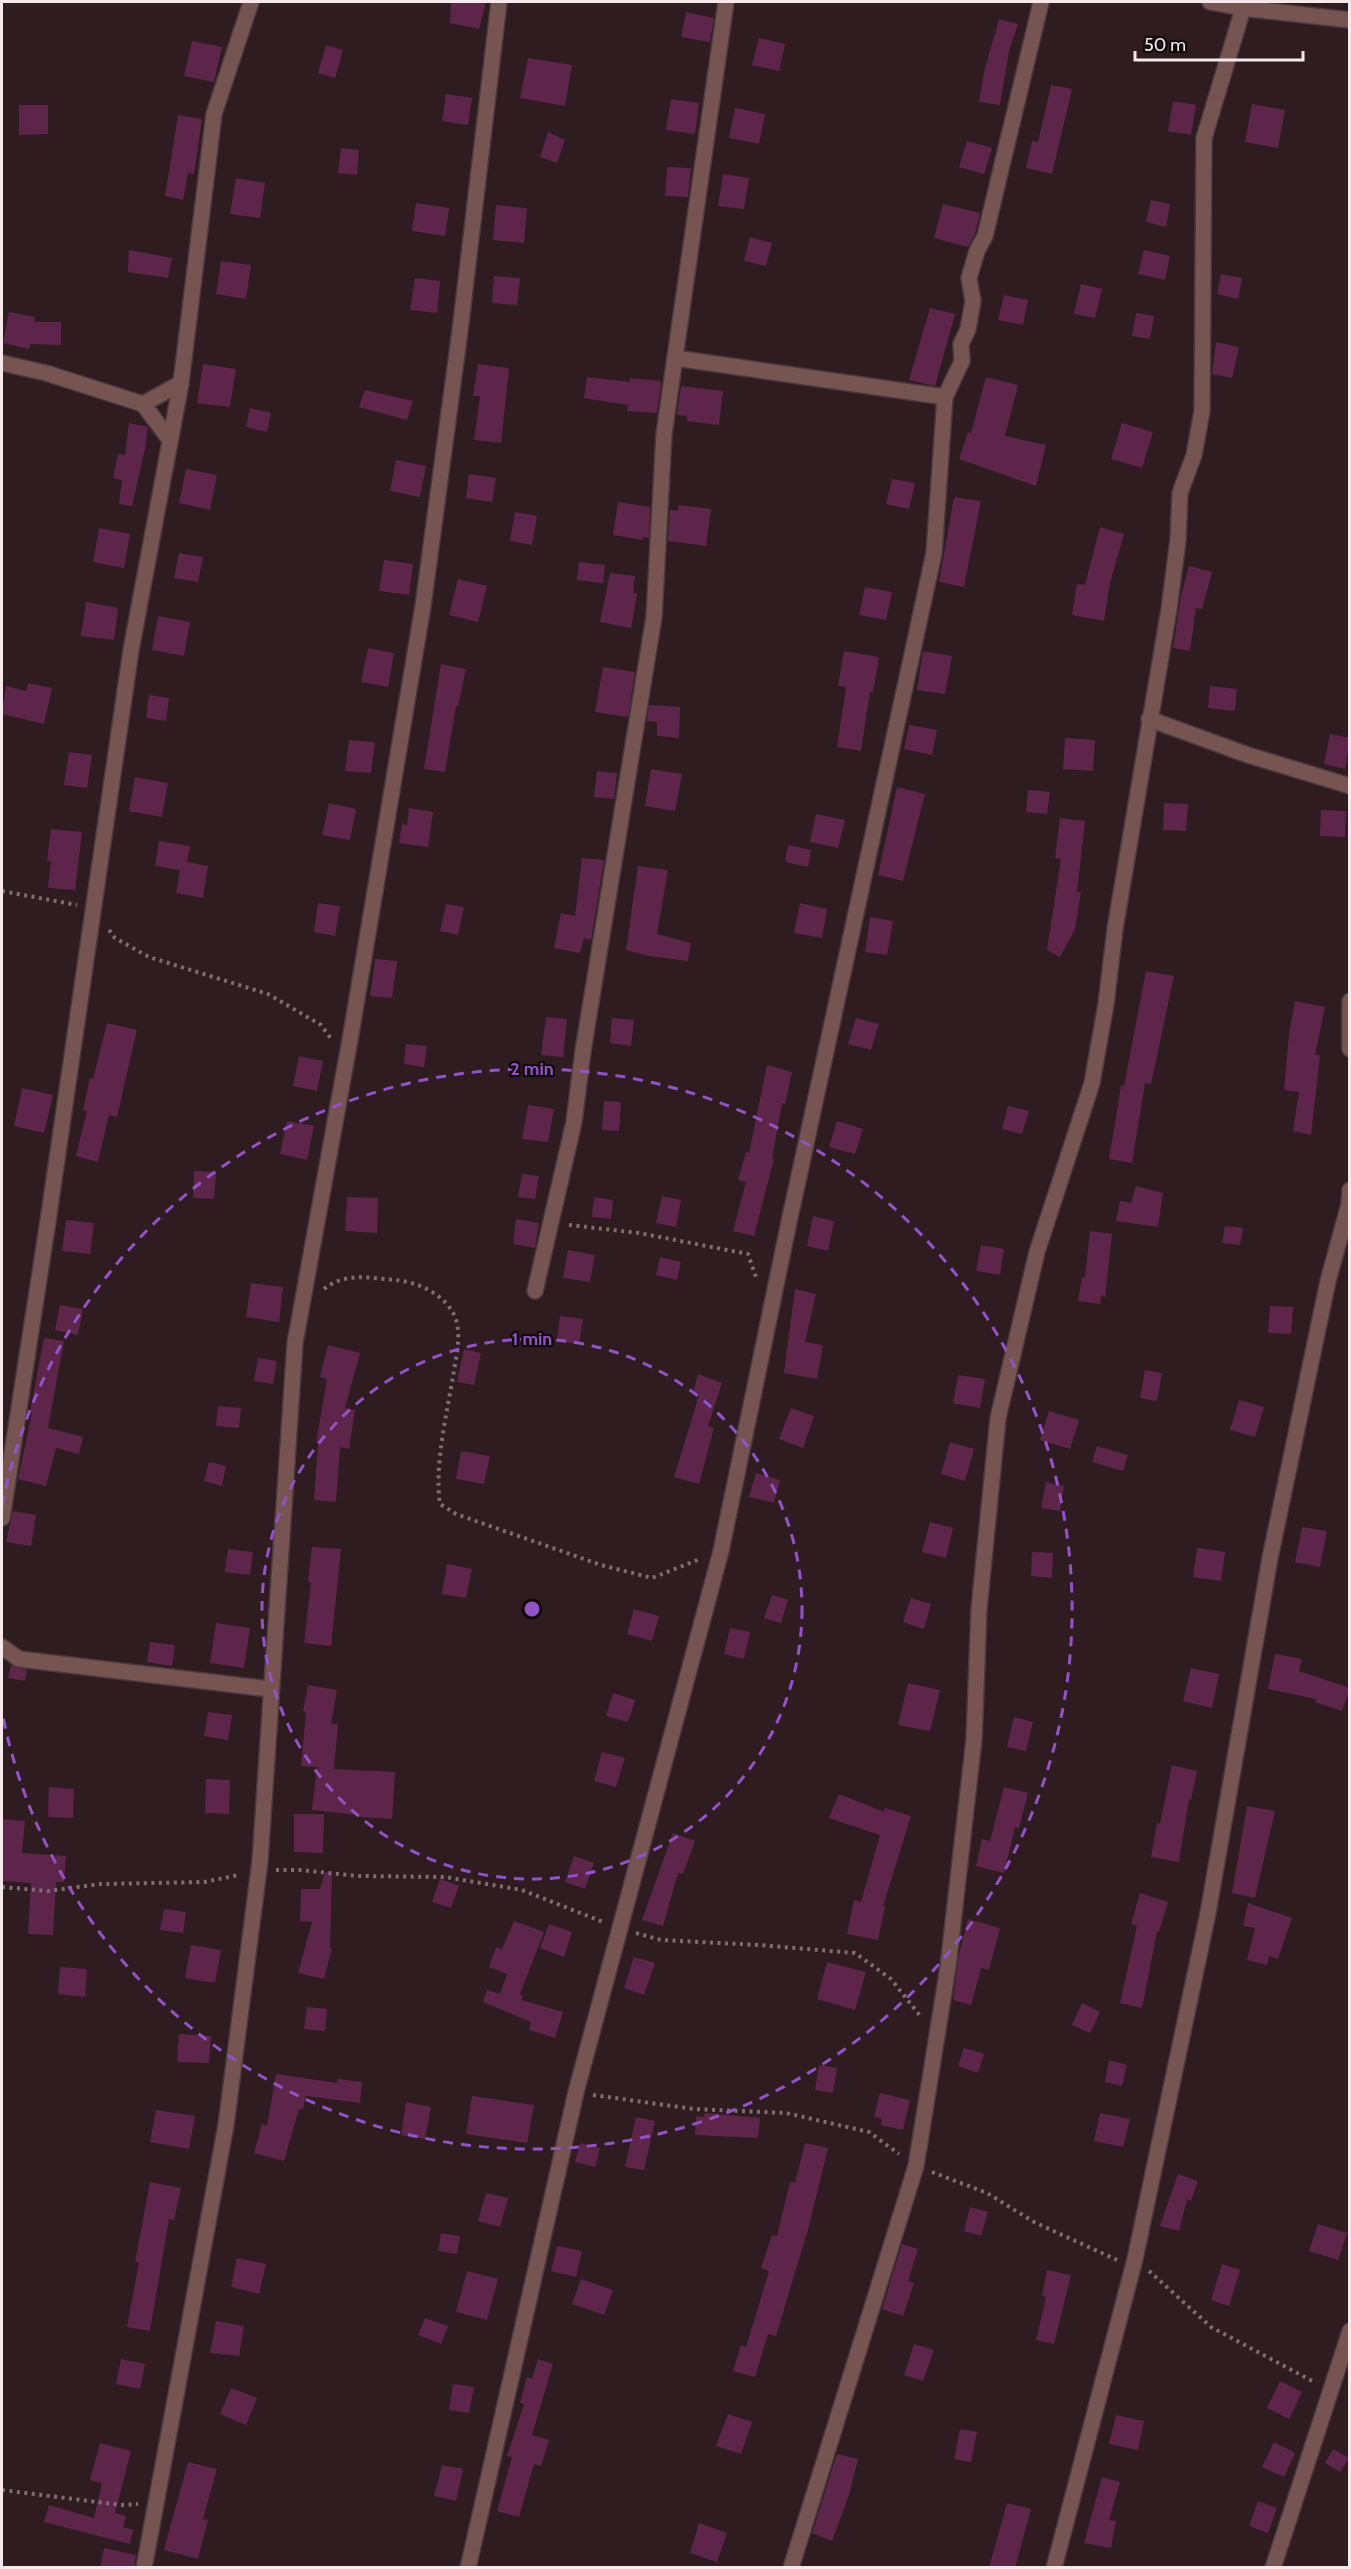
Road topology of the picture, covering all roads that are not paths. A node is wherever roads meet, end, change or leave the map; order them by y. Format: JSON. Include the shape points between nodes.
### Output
{"nodes":[{"id":1,"x":251,"y":2,"type":"edge"},
{"id":2,"x":499,"y":2,"type":"edge"},
{"id":3,"x":726,"y":2,"type":"edge"},
{"id":4,"x":1041,"y":2,"type":"edge"},
{"id":5,"x":1210,"y":2,"type":"edge"},
{"id":6,"x":1244,"y":5,"type":"edge"},
{"id":7,"x":1350,"y":20,"type":"edge"},
{"id":8,"x":675,"y":358,"type":"junction"},
{"id":9,"x":2,"y":363,"type":"edge"},
{"id":10,"x":181,"y":383,"type":"junction"},
{"id":11,"x":945,"y":397,"type":"junction"},
{"id":12,"x":143,"y":404,"type":"junction"},
{"id":13,"x":170,"y":440,"type":"junction"},
{"id":14,"x":1149,"y":719,"type":"junction"},
{"id":15,"x":1350,"y":786,"type":"edge"},
{"id":16,"x":1350,"y":1001,"type":"edge"},
{"id":17,"x":1350,"y":1049,"type":"edge"},
{"id":18,"x":1350,"y":1190,"type":"edge"},
{"id":19,"x":536,"y":1291,"type":"dead end"},
{"id":20,"x":2,"y":1518,"type":"edge"},
{"id":21,"x":2,"y":1647,"type":"edge"},
{"id":22,"x":270,"y":1689,"type":"junction"},
{"id":23,"x":1350,"y":2331,"type":"edge"},
{"id":24,"x":144,"y":2568,"type":"edge"},
{"id":25,"x":468,"y":2568,"type":"edge"},
{"id":26,"x":791,"y":2568,"type":"edge"},
{"id":27,"x":1054,"y":2568,"type":"edge"},
{"id":28,"x":1273,"y":2568,"type":"edge"}],
"edges":[{"from":1,"to":10,"type":"street","via":[[214,114]]},
{"from":2,"to":22,"type":"street","via":[[423,606],[295,1343]]},
{"from":3,"to":8,"type":"street"},
{"from":4,"to":11,"type":"street","via":[[985,236],[969,278],[973,301],[961,344],[962,361]]},
{"from":5,"to":6,"type":"street"},
{"from":6,"to":7,"type":"street"},
{"from":6,"to":14,"type":"street","via":[[1204,138],[1202,411],[1194,455],[1180,493],[1177,551]]},
{"from":8,"to":11,"type":"street"},
{"from":8,"to":19,"type":"street","via":[[664,434],[654,617],[574,1122]]},
{"from":9,"to":12,"type":"street"},
{"from":10,"to":12,"type":"street"},
{"from":10,"to":13,"type":"street"},
{"from":11,"to":25,"type":"street","via":[[934,552],[721,1551],[576,2092]]},
{"from":12,"to":13,"type":"street"},
{"from":13,"to":20,"type":"street","via":[[131,651]]},
{"from":14,"to":15,"type":"street"},
{"from":14,"to":26,"type":"street","via":[[1092,1083],[1037,1252],[998,1418],[979,1609],[975,1739],[948,1967],[916,2166]]},
{"from":16,"to":17,"type":"street"},
{"from":18,"to":27,"type":"street","via":[[1270,1558],[1208,1913],[1135,2259]]},
{"from":21,"to":22,"type":"street","via":[[19,1659]]},
{"from":22,"to":24,"type":"street","via":[[259,1871],[226,2125]]},
{"from":23,"to":28,"type":"street"}]}
